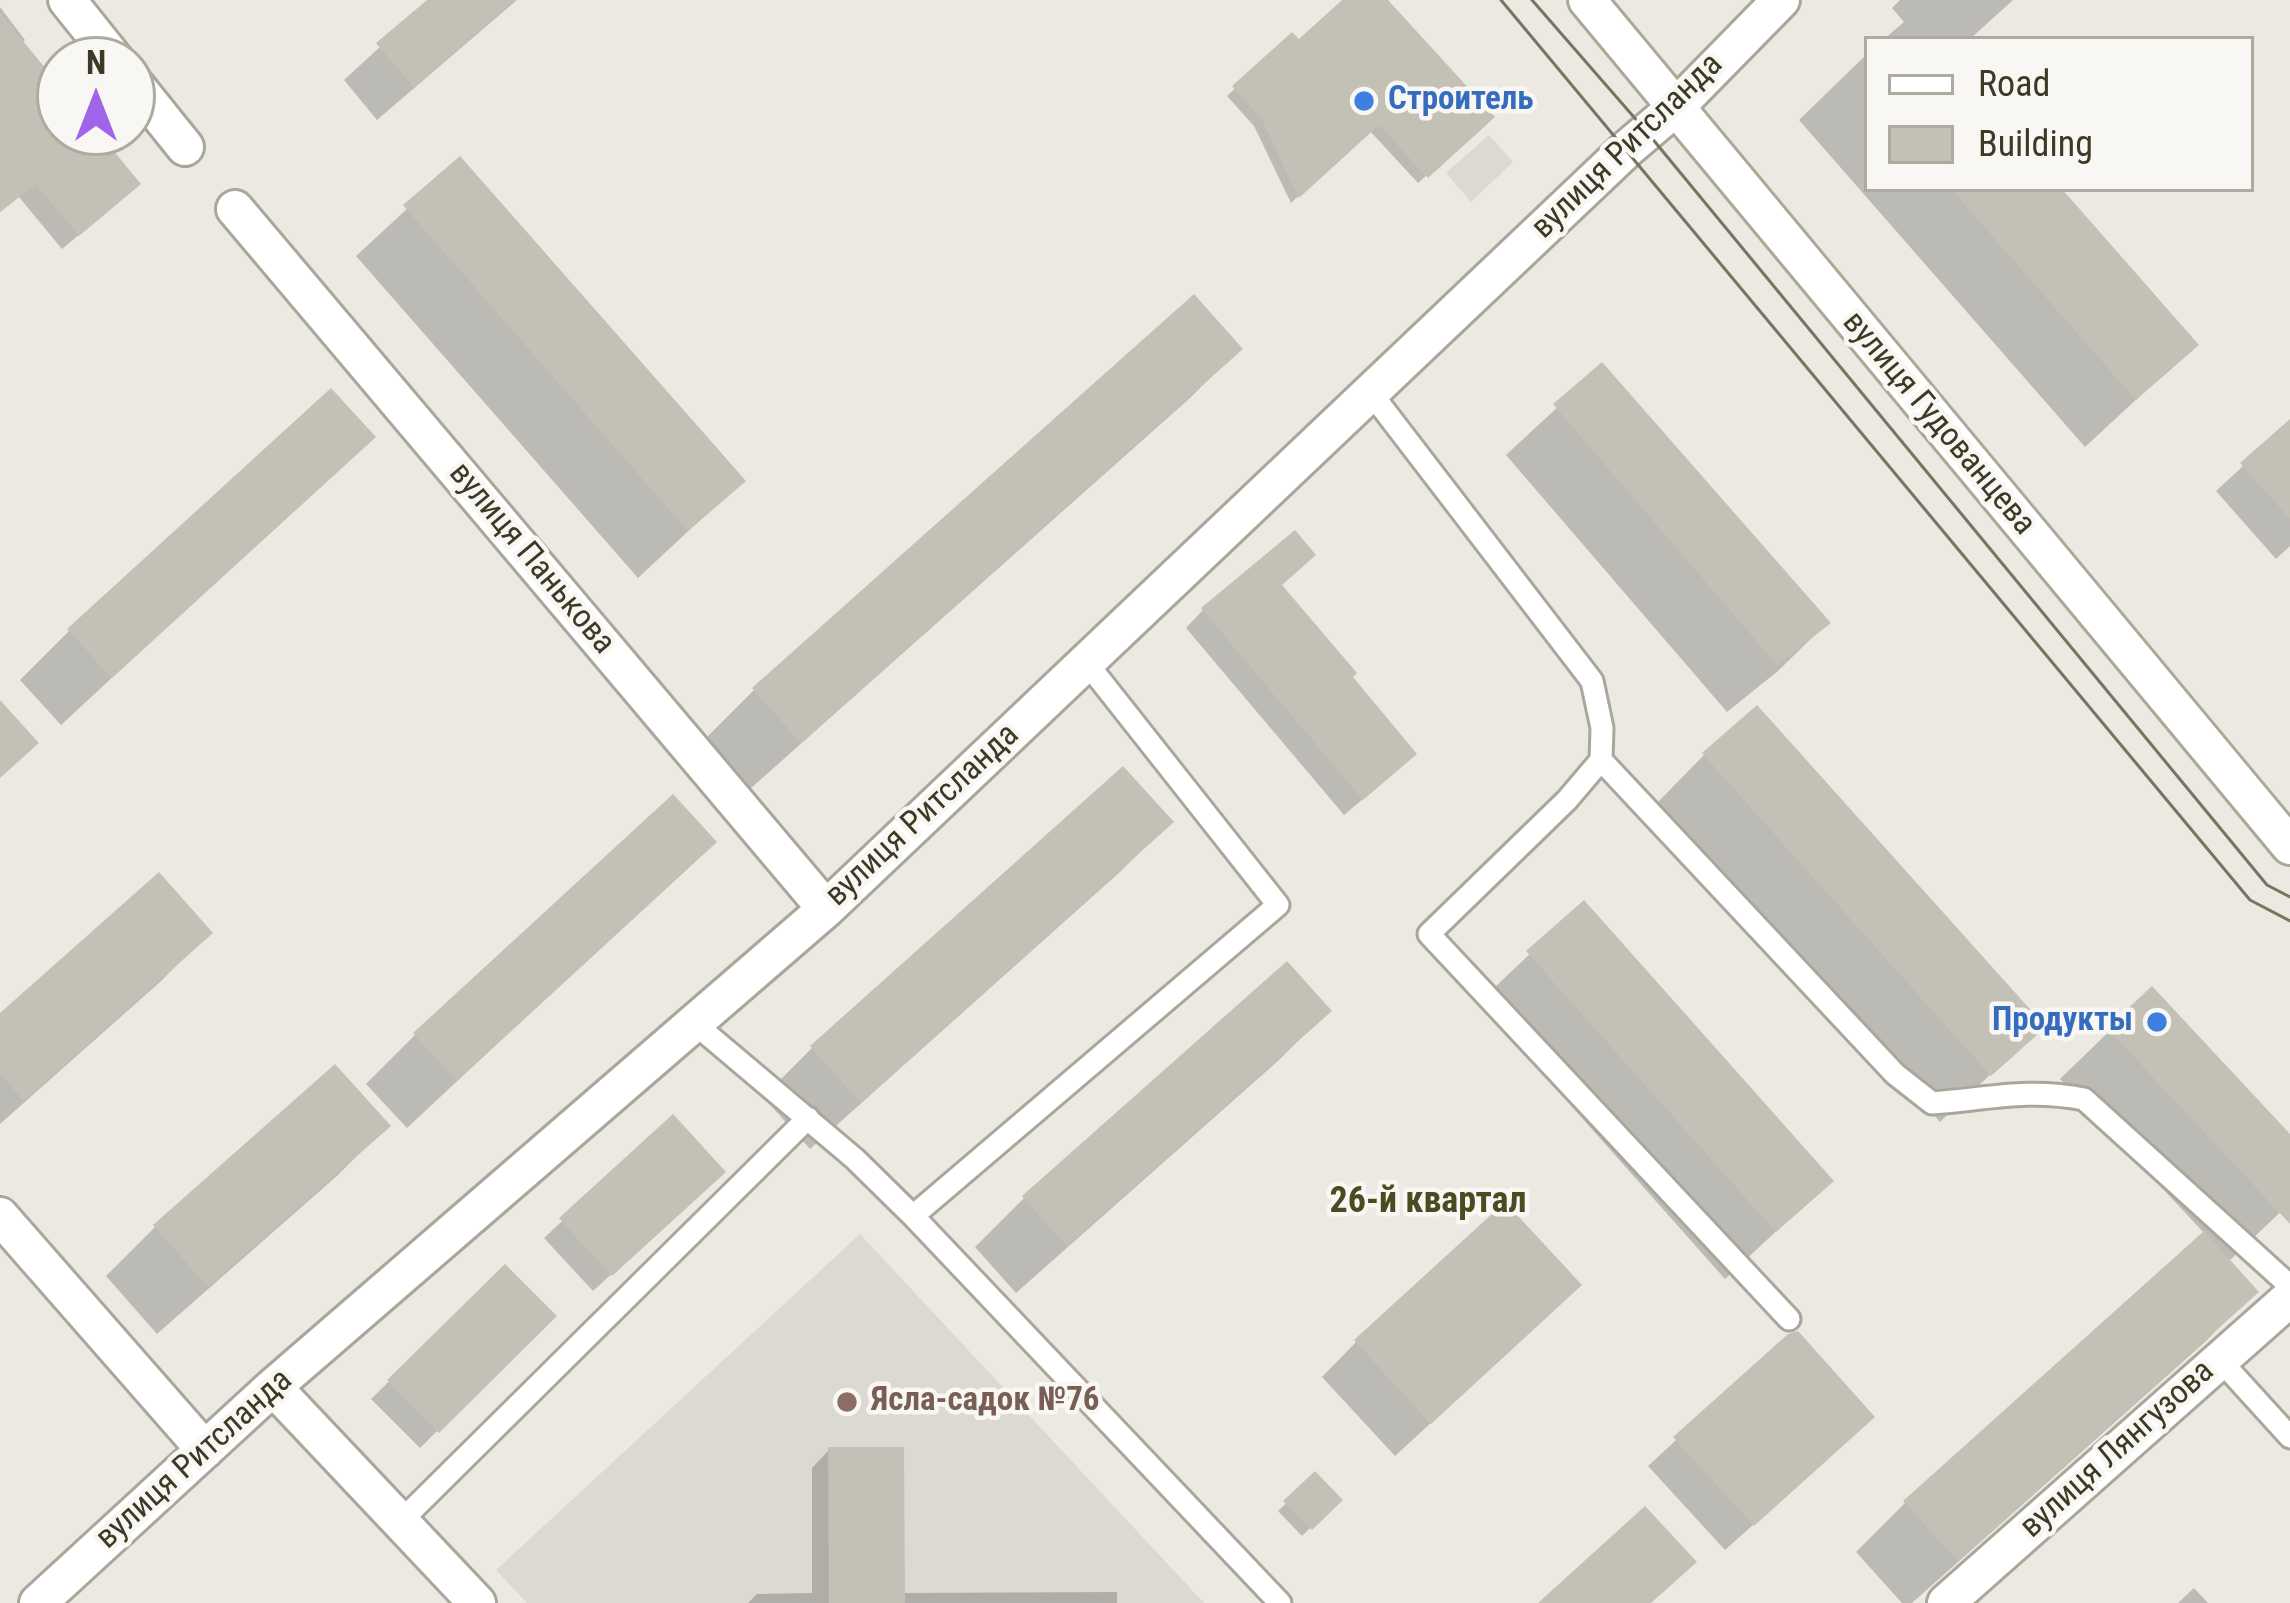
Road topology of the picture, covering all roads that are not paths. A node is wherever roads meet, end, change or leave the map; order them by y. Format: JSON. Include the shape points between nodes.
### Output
{"nodes":[{"id":1,"x":67,"y":0,"type":"edge"},
{"id":2,"x":1587,"y":0,"type":"edge"},
{"id":3,"x":1780,"y":0,"type":"edge"},
{"id":4,"x":96,"y":36,"type":"edge"},
{"id":5,"x":1675,"y":108,"type":"junction"},
{"id":6,"x":156,"y":111,"type":"edge"},
{"id":7,"x":185,"y":148,"type":"dead end"},
{"id":8,"x":235,"y":209,"type":"dead end"},
{"id":9,"x":1371,"y":392,"type":"junction"},
{"id":10,"x":1086,"y":662,"type":"junction"},
{"id":11,"x":1601,"y":760,"type":"junction"},
{"id":12,"x":2290,"y":847,"type":"edge"},
{"id":13,"x":826,"y":909,"type":"junction"},
{"id":14,"x":694,"y":1023,"type":"junction"},
{"id":15,"x":808,"y":1118,"type":"junction"},
{"id":16,"x":0,"y":1216,"type":"edge"},
{"id":17,"x":914,"y":1216,"type":"junction"},
{"id":18,"x":2290,"y":1286,"type":"edge"},
{"id":19,"x":2290,"y":1298,"type":"edge"},
{"id":20,"x":1789,"y":1319,"type":"dead end"},
{"id":21,"x":2220,"y":1360,"type":"junction"},
{"id":22,"x":273,"y":1388,"type":"junction"},
{"id":23,"x":2290,"y":1437,"type":"edge"},
{"id":24,"x":205,"y":1450,"type":"junction"},
{"id":25,"x":400,"y":1521,"type":"junction"},
{"id":26,"x":38,"y":1603,"type":"edge"},
{"id":27,"x":477,"y":1603,"type":"edge"},
{"id":28,"x":1280,"y":1603,"type":"edge"},
{"id":29,"x":1946,"y":1603,"type":"edge"}],
"edges":[{"from":1,"to":4,"type":"street"},
{"from":2,"to":5,"type":"street","name":"вулиця Гудованцева"},
{"from":3,"to":5,"type":"street","name":"вулиця Ритсланда"},
{"from":5,"to":9,"type":"street","name":"вулиця Ритсланда"},
{"from":5,"to":12,"type":"street","name":"вулиця Гудованцева"},
{"from":6,"to":7,"type":"street"},
{"from":8,"to":13,"type":"street","name":"вулиця Панькова"},
{"from":9,"to":10,"type":"street","name":"вулиця Ритсланда"},
{"from":9,"to":11,"type":"lane","via":[[1592,681]]},
{"from":10,"to":13,"type":"street","name":"вулиця Ритсланда"},
{"from":10,"to":17,"type":"lane","via":[[1279,905]]},
{"from":11,"to":18,"type":"lane","via":[[1913,1089],[1933,1103],[2004,1093],[2084,1099]]},
{"from":11,"to":20,"type":"lane","via":[[1430,934]]},
{"from":13,"to":14,"type":"street","name":"вулиця Ритсланда"},
{"from":14,"to":15,"type":"lane"},
{"from":14,"to":22,"type":"street","name":"вулиця Ритсланда"},
{"from":15,"to":17,"type":"lane"},
{"from":15,"to":25,"type":"lane"},
{"from":16,"to":24,"type":"street"},
{"from":17,"to":28,"type":"lane"},
{"from":19,"to":21,"type":"street","name":"вулиця Лянгузова"},
{"from":21,"to":23,"type":"lane"},
{"from":21,"to":29,"type":"street","name":"вулиця Лянгузова"},
{"from":22,"to":24,"type":"street","name":"вулиця Ритсланда"},
{"from":22,"to":25,"type":"street"},
{"from":24,"to":26,"type":"street","name":"вулиця Ритсланда"},
{"from":25,"to":27,"type":"street"}]}
